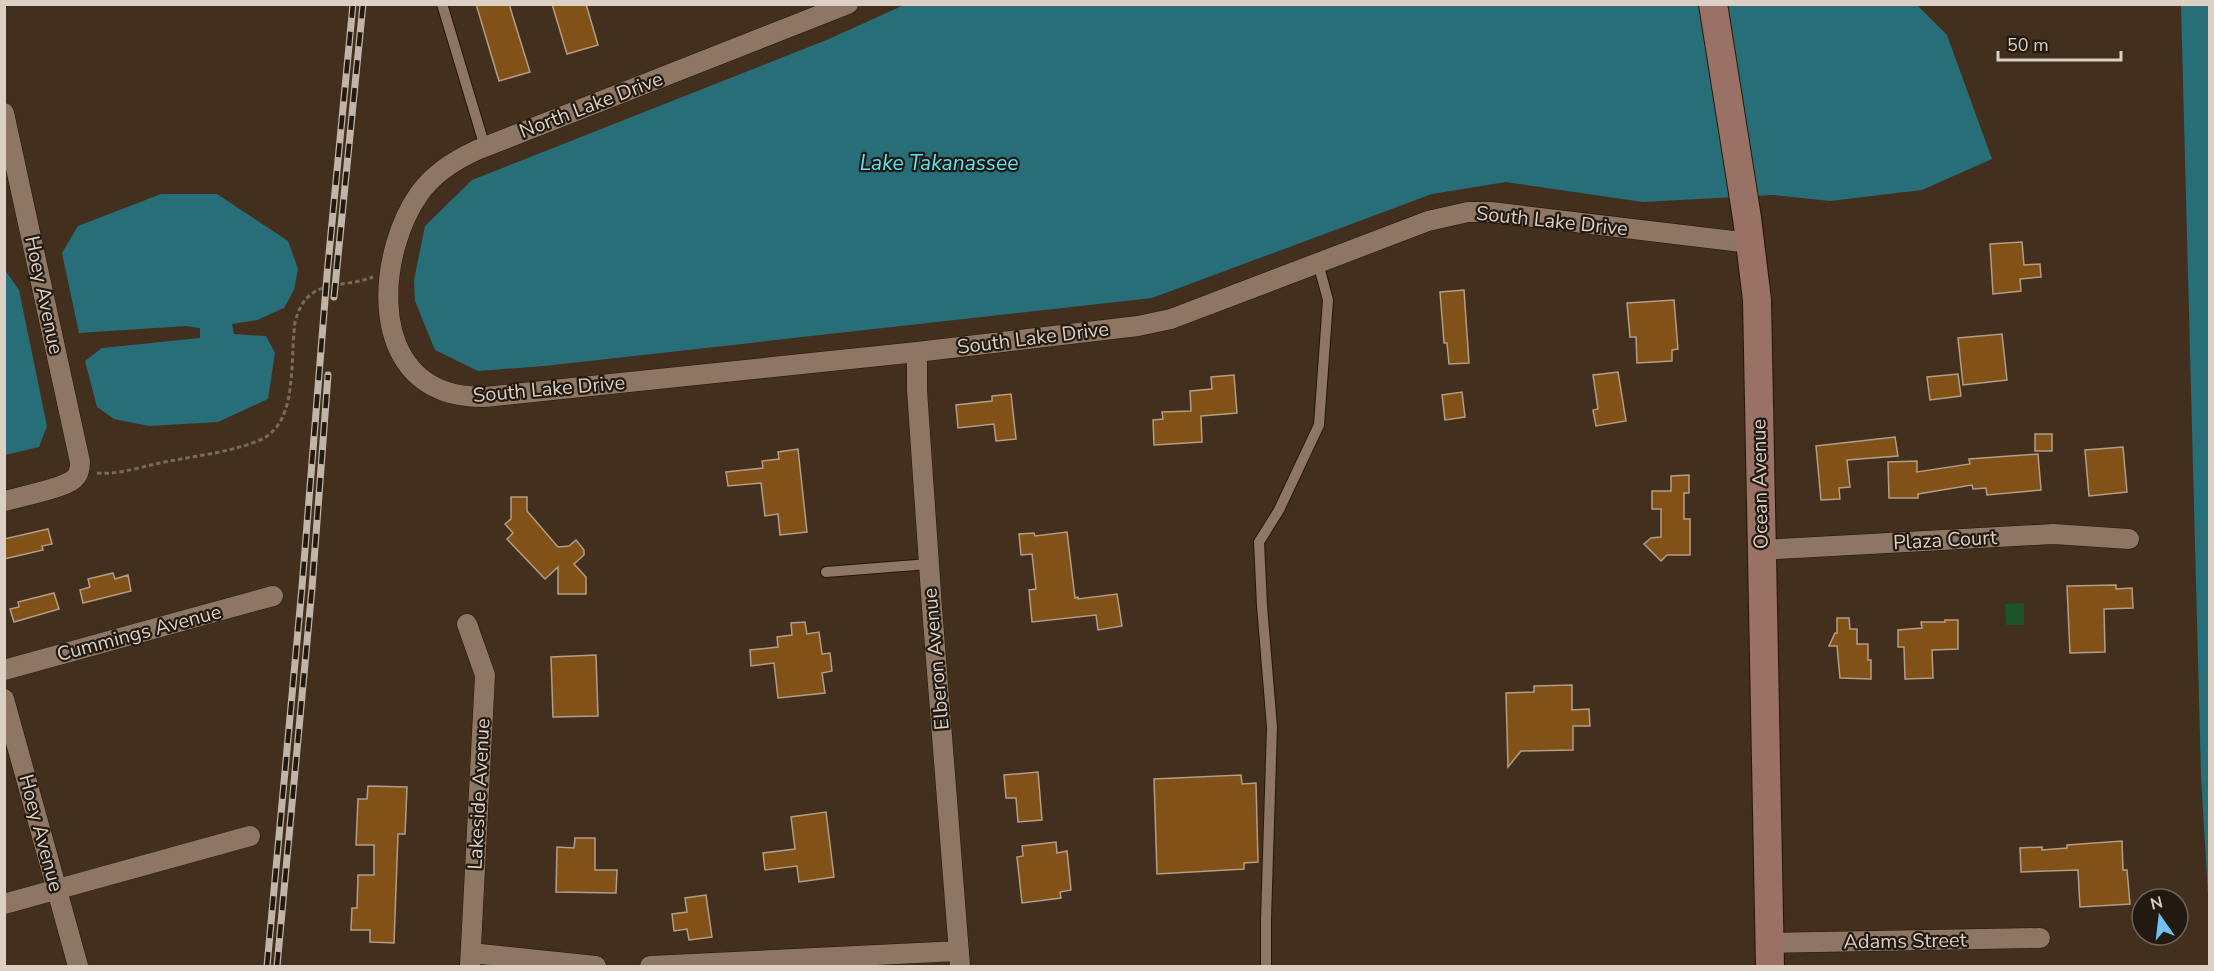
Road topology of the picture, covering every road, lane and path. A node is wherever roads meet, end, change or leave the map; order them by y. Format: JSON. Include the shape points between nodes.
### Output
{"nodes":[{"id":1,"x":442,"y":4,"type":"edge"},
{"id":2,"x":1713,"y":4,"type":"edge"},
{"id":3,"x":844,"y":5,"type":"edge"},
{"id":4,"x":4,"y":113,"type":"edge"},
{"id":5,"x":484,"y":147,"type":"junction"},
{"id":6,"x":1750,"y":243,"type":"junction"},
{"id":7,"x":1318,"y":263,"type":"junction"},
{"id":8,"x":391,"y":266,"type":"junction"},
{"id":9,"x":917,"y":352,"type":"junction"},
{"id":10,"x":78,"y":473,"type":"junction"},
{"id":11,"x":4,"y":501,"type":"edge"},
{"id":12,"x":2129,"y":539,"type":"dead end"},
{"id":13,"x":1761,"y":550,"type":"junction"},
{"id":14,"x":929,"y":564,"type":"junction"},
{"id":15,"x":826,"y":572,"type":"dead end"},
{"id":16,"x":273,"y":596,"type":"dead end"},
{"id":17,"x":467,"y":624,"type":"dead end"},
{"id":18,"x":4,"y":670,"type":"edge"},
{"id":19,"x":4,"y":699,"type":"edge"},
{"id":20,"x":250,"y":836,"type":"dead end"},
{"id":21,"x":57,"y":890,"type":"junction"},
{"id":22,"x":4,"y":904,"type":"edge"},
{"id":23,"x":2040,"y":938,"type":"dead end"},
{"id":24,"x":1770,"y":955,"type":"edge"},
{"id":25,"x":960,"y":959,"type":"edge"},
{"id":26,"x":470,"y":960,"type":"edge"},
{"id":27,"x":78,"y":966,"type":"edge"},
{"id":28,"x":596,"y":966,"type":"edge"},
{"id":29,"x":650,"y":966,"type":"edge"},
{"id":30,"x":1266,"y":966,"type":"edge"}],
"edges":[{"from":1,"to":5,"type":"lane"},
{"from":2,"to":6,"type":"street","name":"Ocean Avenue"},
{"from":3,"to":5,"type":"street","name":"North Lake Drive"},
{"from":4,"to":10,"type":"street","name":"Hoey Avenue","via":[[80,462]]},
{"from":5,"to":8,"type":"street","name":"North Lake Drive","via":[[449,165],[420,192],[400,227]]},
{"from":6,"to":7,"type":"street","name":"South Lake Drive","via":[[1514,214],[1468,212],[1428,221]]},
{"from":6,"to":13,"type":"street","name":"Ocean Avenue","via":[[1757,300]]},
{"from":7,"to":9,"type":"street","name":"South Lake Drive","via":[[1172,319]]},
{"from":7,"to":30,"type":"lane","via":[[1328,300],[1318,425],[1279,510],[1259,542],[1272,727]]},
{"from":8,"to":9,"type":"street","name":"South Lake Drive","via":[[389,313],[402,354],[412,369],[429,382],[464,397]]},
{"from":8,"to":10,"type":"path","via":[[363,281],[321,287],[303,302],[295,322],[285,410],[273,431],[261,440],[119,471]]},
{"from":9,"to":14,"type":"street","name":"Elberon Avenue"},
{"from":10,"to":11,"type":"street","via":[[68,483]]},
{"from":12,"to":13,"type":"street","name":"Plaza Court","via":[[2053,534]]},
{"from":13,"to":24,"type":"street","name":"Ocean Avenue"},
{"from":14,"to":15,"type":"lane"},
{"from":14,"to":25,"type":"street","name":"Elberon Avenue"},
{"from":16,"to":18,"type":"street","name":"Cummings Avenue"},
{"from":17,"to":26,"type":"street","name":"Lakeside Avenue","via":[[485,675]]},
{"from":19,"to":21,"type":"street","name":"Hoey Avenue"},
{"from":20,"to":21,"type":"street"},
{"from":21,"to":22,"type":"street"},
{"from":21,"to":27,"type":"street","name":"Hoey Avenue"},
{"from":23,"to":24,"type":"street","name":"Adams Street"},
{"from":25,"to":29,"type":"street"},
{"from":26,"to":28,"type":"street"}]}
